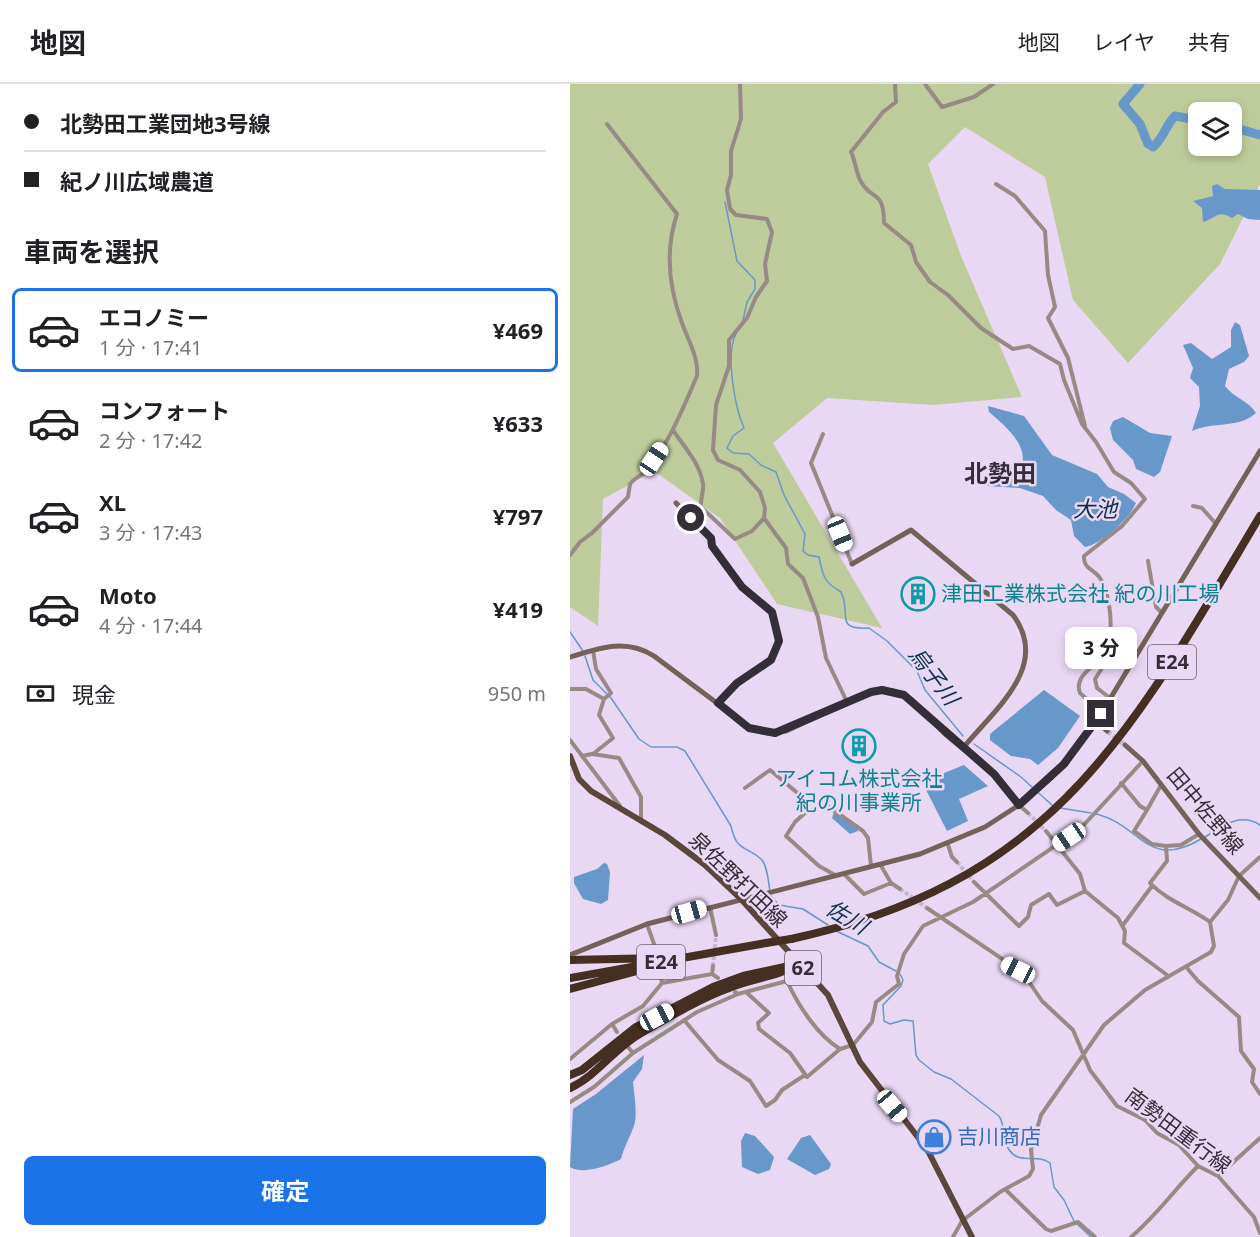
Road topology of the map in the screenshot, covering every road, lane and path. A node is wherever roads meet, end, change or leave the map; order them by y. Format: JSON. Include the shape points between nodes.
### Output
{"nodes":[{"id":1,"x":740,"y":84,"type":"edge"},
{"id":2,"x":895,"y":84,"type":"edge"},
{"id":3,"x":925,"y":84,"type":"edge"},
{"id":4,"x":993,"y":84,"type":"edge"},
{"id":5,"x":607,"y":124,"type":"dead end"},
{"id":6,"x":996,"y":184,"type":"dead end"},
{"id":7,"x":673,"y":430,"type":"junction"},
{"id":8,"x":1086,"y":430,"type":"junction"},
{"id":9,"x":823,"y":434,"type":"dead end"},
{"id":10,"x":1260,"y":451,"type":"edge"},
{"id":11,"x":676,"y":503,"type":"dead end"},
{"id":12,"x":1193,"y":506,"type":"dead end"},
{"id":13,"x":1260,"y":516,"type":"edge"},
{"id":14,"x":764,"y":518,"type":"junction"},
{"id":15,"x":1216,"y":524,"type":"junction"},
{"id":16,"x":570,"y":555,"type":"edge"},
{"id":17,"x":1148,"y":561,"type":"dead end"},
{"id":18,"x":852,"y":564,"type":"joint"},
{"id":19,"x":1161,"y":612,"type":"junction"},
{"id":20,"x":591,"y":651,"type":"junction"},
{"id":21,"x":1107,"y":653,"type":"junction"},
{"id":22,"x":570,"y":657,"type":"edge"},
{"id":23,"x":570,"y":689,"type":"edge"},
{"id":24,"x":607,"y":697,"type":"junction"},
{"id":25,"x":1110,"y":698,"type":"junction"},
{"id":26,"x":847,"y":702,"type":"junction"},
{"id":27,"x":718,"y":703,"type":"junction"},
{"id":28,"x":1088,"y":712,"type":"dead end"},
{"id":29,"x":1096,"y":721,"type":"junction"},
{"id":30,"x":1107,"y":730,"type":"tunnel mouth"},
{"id":31,"x":570,"y":740,"type":"edge"},
{"id":32,"x":1125,"y":745,"type":"tunnel mouth"},
{"id":33,"x":963,"y":748,"type":"junction"},
{"id":34,"x":592,"y":754,"type":"junction"},
{"id":35,"x":570,"y":756,"type":"edge"},
{"id":36,"x":582,"y":756,"type":"junction"},
{"id":37,"x":1143,"y":761,"type":"junction"},
{"id":38,"x":1121,"y":783,"type":"junction"},
{"id":39,"x":1161,"y":785,"type":"junction"},
{"id":40,"x":745,"y":788,"type":"dead end"},
{"id":41,"x":807,"y":801,"type":"junction"},
{"id":42,"x":1019,"y":805,"type":"junction"},
{"id":43,"x":1147,"y":810,"type":"junction"},
{"id":44,"x":625,"y":812,"type":"junction"},
{"id":45,"x":1028,"y":813,"type":"tunnel mouth"},
{"id":46,"x":641,"y":821,"type":"junction"},
{"id":47,"x":1046,"y":831,"type":"tunnel mouth"},
{"id":48,"x":1201,"y":836,"type":"junction"},
{"id":49,"x":948,"y":844,"type":"junction"},
{"id":50,"x":1058,"y":844,"type":"junction"},
{"id":51,"x":1166,"y":847,"type":"junction"},
{"id":52,"x":1260,"y":857,"type":"edge"},
{"id":53,"x":957,"y":862,"type":"tunnel mouth"},
{"id":54,"x":880,"y":864,"type":"junction"},
{"id":55,"x":871,"y":866,"type":"junction"},
{"id":56,"x":844,"y":874,"type":"junction"},
{"id":57,"x":835,"y":876,"type":"junction"},
{"id":58,"x":1239,"y":876,"type":"junction"},
{"id":59,"x":975,"y":882,"type":"tunnel mouth"},
{"id":60,"x":891,"y":883,"type":"junction"},
{"id":61,"x":1152,"y":886,"type":"junction"},
{"id":62,"x":900,"y":889,"type":"tunnel mouth"},
{"id":63,"x":1085,"y":891,"type":"junction"},
{"id":64,"x":985,"y":894,"type":"junction"},
{"id":65,"x":740,"y":898,"type":"junction"},
{"id":66,"x":1260,"y":898,"type":"edge"},
{"id":67,"x":710,"y":906,"type":"junction"},
{"id":68,"x":927,"y":908,"type":"tunnel mouth"},
{"id":69,"x":941,"y":917,"type":"junction"},
{"id":70,"x":1210,"y":922,"type":"junction"},
{"id":71,"x":647,"y":924,"type":"junction"},
{"id":72,"x":1123,"y":925,"type":"junction"},
{"id":73,"x":716,"y":935,"type":"tunnel mouth"},
{"id":74,"x":654,"y":944,"type":"tunnel mouth"},
{"id":75,"x":752,"y":946,"type":"junction"},
{"id":76,"x":570,"y":955,"type":"edge"},
{"id":77,"x":698,"y":956,"type":"junction"},
{"id":78,"x":570,"y":960,"type":"edge"},
{"id":79,"x":799,"y":964,"type":"junction"},
{"id":80,"x":713,"y":966,"type":"tunnel mouth"},
{"id":81,"x":1187,"y":968,"type":"junction"},
{"id":82,"x":660,"y":973,"type":"tunnel mouth"},
{"id":83,"x":712,"y":974,"type":"junction"},
{"id":84,"x":1167,"y":975,"type":"junction"},
{"id":85,"x":570,"y":978,"type":"edge"},
{"id":86,"x":718,"y":978,"type":"dead end"},
{"id":87,"x":662,"y":984,"type":"junction"},
{"id":88,"x":570,"y":989,"type":"edge"},
{"id":89,"x":746,"y":992,"type":"junction"},
{"id":90,"x":644,"y":1006,"type":"junction"},
{"id":91,"x":646,"y":1011,"type":"tunnel mouth"},
{"id":92,"x":684,"y":1020,"type":"junction"},
{"id":93,"x":612,"y":1024,"type":"junction"},
{"id":94,"x":617,"y":1032,"type":"dead end"},
{"id":95,"x":853,"y":1045,"type":"junction"},
{"id":96,"x":627,"y":1046,"type":"dead end"},
{"id":97,"x":840,"y":1049,"type":"junction"},
{"id":98,"x":602,"y":1053,"type":"junction"},
{"id":99,"x":633,"y":1053,"type":"junction"},
{"id":100,"x":1084,"y":1053,"type":"junction"},
{"id":101,"x":570,"y":1059,"type":"edge"},
{"id":102,"x":570,"y":1075,"type":"edge"},
{"id":103,"x":805,"y":1075,"type":"junction"},
{"id":104,"x":570,"y":1081,"type":"edge"},
{"id":105,"x":570,"y":1088,"type":"edge"},
{"id":106,"x":1260,"y":1094,"type":"edge"},
{"id":107,"x":570,"y":1102,"type":"edge"},
{"id":108,"x":1260,"y":1138,"type":"edge"},
{"id":109,"x":1198,"y":1166,"type":"junction"},
{"id":110,"x":1218,"y":1176,"type":"junction"},
{"id":111,"x":1006,"y":1190,"type":"junction"},
{"id":112,"x":964,"y":1220,"type":"junction"},
{"id":113,"x":1260,"y":1233,"type":"edge"},
{"id":114,"x":953,"y":1237,"type":"edge"},
{"id":115,"x":972,"y":1237,"type":"edge"},
{"id":116,"x":1095,"y":1237,"type":"edge"},
{"id":117,"x":1131,"y":1237,"type":"edge"}],
"edges":[{"from":1,"to":14,"type":"street","via":[[741,119],[731,151],[728,201],[736,215],[767,219],[772,232],[765,264],[767,281],[729,340],[729,366],[716,405],[713,450],[718,460],[740,470],[753,482],[764,502]]},
{"from":2,"to":8,"type":"street","via":[[896,102],[852,148],[860,179],[884,207],[884,223],[911,244],[916,262],[930,282],[995,338],[1013,349],[1033,348],[1060,364]]},
{"from":3,"to":4,"type":"street","via":[[942,107],[974,97]]},
{"from":5,"to":7,"type":"street","via":[[677,214],[669,266],[681,321],[698,368]]},
{"from":6,"to":8,"type":"street","via":[[1015,196],[1045,231],[1055,307],[1048,318],[1068,358]]},
{"from":7,"to":14,"type":"street","via":[[696,462],[704,488],[701,507],[728,534],[735,539],[746,536]]},
{"from":7,"to":16,"type":"street","via":[[646,470],[630,484],[628,497]]},
{"from":8,"to":21,"type":"street","via":[[1114,472],[1131,483],[1144,499],[1122,526],[1084,556],[1085,565],[1100,578],[1111,607]]},
{"from":9,"to":18,"type":"street","via":[[811,464]]},
{"from":10,"to":15,"type":"street"},
{"from":11,"to":27,"type":"street","via":[[711,538],[712,546],[742,587],[772,612],[779,641],[771,660],[737,683]]},
{"from":12,"to":15,"type":"street","via":[[1202,508]]},
{"from":13,"to":75,"type":"highway","number":"E24","bridge":true,"via":[[1150,697],[1113,749],[1050,815],[1004,851],[956,881],[902,907],[846,926]]},
{"from":14,"to":26,"type":"street","via":[[786,548],[788,564],[803,578],[818,617],[826,658]]},
{"from":15,"to":19,"type":"street"},
{"from":17,"to":19,"type":"street","via":[[1155,607]]},
{"from":18,"to":33,"type":"street","via":[[911,530],[1012,615],[1022,628],[1027,655],[1020,678]]},
{"from":19,"to":25,"type":"street"},
{"from":20,"to":22,"type":"street"},
{"from":20,"to":24,"type":"street","via":[[596,669],[610,690]]},
{"from":20,"to":27,"type":"street","via":[[621,645],[639,648]]},
{"from":21,"to":25,"type":"street","via":[[1110,656],[1095,680],[1097,688]]},
{"from":21,"to":28,"type":"street","via":[[1080,681],[1080,693],[1091,703]]},
{"from":23,"to":24,"type":"street","via":[[586,688]]},
{"from":24,"to":34,"type":"street","via":[[599,715],[614,738]]},
{"from":25,"to":29,"type":"street"},
{"from":26,"to":27,"type":"street","via":[[775,733],[749,728]]},
{"from":26,"to":33,"type":"street","via":[[882,690],[904,695]]},
{"from":29,"to":30,"type":"street"},
{"from":29,"to":42,"type":"street","via":[[1074,752]]},
{"from":31,"to":36,"type":"street"},
{"from":32,"to":37,"type":"street","name":"田中佐野線"},
{"from":33,"to":42,"type":"street","via":[[994,774]]},
{"from":34,"to":36,"type":"street"},
{"from":34,"to":46,"type":"street","via":[[616,756],[621,761],[641,796]]},
{"from":35,"to":44,"type":"main road","name":"泉佐野打田線","number":"62","via":[[579,780]]},
{"from":36,"to":44,"type":"street"},
{"from":37,"to":38,"type":"street"},
{"from":37,"to":39,"type":"street","name":"田中佐野線"},
{"from":38,"to":43,"type":"street"},
{"from":38,"to":50,"type":"street","via":[[1080,829]]},
{"from":39,"to":43,"type":"street"},
{"from":39,"to":48,"type":"street","name":"田中佐野線"},
{"from":40,"to":41,"type":"street","via":[[770,770]]},
{"from":41,"to":55,"type":"street","via":[[822,802],[863,831],[868,838]]},
{"from":41,"to":57,"type":"street","via":[[807,811],[786,836]]},
{"from":42,"to":45,"type":"street"},
{"from":42,"to":49,"type":"street"},
{"from":43,"to":51,"type":"street","via":[[1134,831],[1152,844]]},
{"from":44,"to":46,"type":"main road","name":"泉佐野打田線","number":"62"},
{"from":46,"to":65,"type":"main road","name":"泉佐野打田線","number":"62","via":[[691,853]]},
{"from":47,"to":50,"type":"street"},
{"from":48,"to":51,"type":"street"},
{"from":48,"to":58,"type":"street","name":"田中佐野線"},
{"from":49,"to":53,"type":"street"},
{"from":49,"to":54,"type":"street"},
{"from":50,"to":63,"type":"street","via":[[1084,880]]},
{"from":50,"to":64,"type":"street"},
{"from":51,"to":61,"type":"street","via":[[1167,861],[1151,880]]},
{"from":52,"to":58,"type":"street"},
{"from":54,"to":55,"type":"street"},
{"from":54,"to":60,"type":"street"},
{"from":55,"to":56,"type":"street"},
{"from":56,"to":57,"type":"street"},
{"from":56,"to":60,"type":"street","via":[[864,894]]},
{"from":57,"to":65,"type":"street"},
{"from":58,"to":66,"type":"street","name":"田中佐野線"},
{"from":58,"to":70,"type":"street","via":[[1228,900]]},
{"from":59,"to":64,"type":"street"},
{"from":60,"to":62,"type":"street"},
{"from":61,"to":70,"type":"street"},
{"from":61,"to":72,"type":"street"},
{"from":63,"to":64,"type":"street","via":[[1057,905],[1049,894],[1030,905],[1028,917],[1019,926]]},
{"from":63,"to":72,"type":"street"},
{"from":64,"to":69,"type":"street"},
{"from":65,"to":67,"type":"street"},
{"from":65,"to":79,"type":"main road","name":"泉佐野打田線","number":"62"},
{"from":67,"to":71,"type":"street"},
{"from":67,"to":73,"type":"street"},
{"from":68,"to":69,"type":"street","name":"南勢田重行線"},
{"from":69,"to":95,"type":"street","via":[[923,926],[904,954],[898,984],[876,1002],[872,1022]]},
{"from":69,"to":100,"type":"street","name":"南勢田重行線","via":[[1023,973],[1042,1001],[1073,1030]]},
{"from":70,"to":81,"type":"street","via":[[1214,946],[1211,952]]},
{"from":71,"to":74,"type":"street"},
{"from":71,"to":76,"type":"street"},
{"from":72,"to":84,"type":"street","via":[[1124,943]]},
{"from":75,"to":77,"type":"highway","number":"E24"},
{"from":75,"to":78,"type":"highway","via":[[652,959]]},
{"from":77,"to":85,"type":"highway","number":"E24"},
{"from":77,"to":88,"type":"highway"},
{"from":79,"to":95,"type":"main road","name":"泉佐野打田線","number":"62","via":[[835,1006]]},
{"from":79,"to":98,"type":"highway","via":[[713,987],[636,1028]]},
{"from":79,"to":105,"type":"highway","via":[[776,976],[716,993],[649,1028]]},
{"from":80,"to":83,"type":"street"},
{"from":81,"to":84,"type":"street"},
{"from":81,"to":106,"type":"street","via":[[1239,1017],[1241,1051],[1254,1069],[1252,1082]]},
{"from":82,"to":87,"type":"street"},
{"from":83,"to":86,"type":"street"},
{"from":83,"to":87,"type":"street"},
{"from":84,"to":100,"type":"street","via":[[1104,1025]]},
{"from":87,"to":90,"type":"street"},
{"from":89,"to":92,"type":"street","via":[[736,993]]},
{"from":89,"to":97,"type":"street","via":[[787,981],[824,1036]]},
{"from":89,"to":103,"type":"street","via":[[769,1013],[758,1023],[759,1029],[790,1053]]},
{"from":90,"to":91,"type":"street"},
{"from":90,"to":93,"type":"street"},
{"from":92,"to":99,"type":"street"},
{"from":92,"to":103,"type":"street","via":[[718,1060],[750,1081],[766,1106],[782,1089]]},
{"from":93,"to":94,"type":"street"},
{"from":93,"to":101,"type":"street"},
{"from":95,"to":97,"type":"street"},
{"from":95,"to":112,"type":"main road","name":"泉佐野打田線","number":"62","via":[[868,1075],[927,1149]]},
{"from":96,"to":99,"type":"street"},
{"from":97,"to":103,"type":"street"},
{"from":98,"to":102,"type":"highway"},
{"from":98,"to":104,"type":"highway"},
{"from":99,"to":107,"type":"street"},
{"from":100,"to":109,"type":"street","name":"南勢田重行線","via":[[1090,1070],[1117,1106],[1145,1120],[1157,1133],[1179,1145]]},
{"from":100,"to":111,"type":"street","via":[[1041,1115],[1030,1150],[1029,1176]]},
{"from":108,"to":110,"type":"street"},
{"from":109,"to":110,"type":"street","name":"南勢田重行線"},
{"from":109,"to":117,"type":"street","via":[[1155,1217]]},
{"from":110,"to":113,"type":"street","name":"南勢田重行線","via":[[1254,1217]]},
{"from":111,"to":112,"type":"street"},
{"from":111,"to":116,"type":"street","via":[[1046,1230],[1075,1222]]},
{"from":112,"to":114,"type":"street"},
{"from":112,"to":115,"type":"main road","name":"泉佐野打田線","number":"62"}]}
